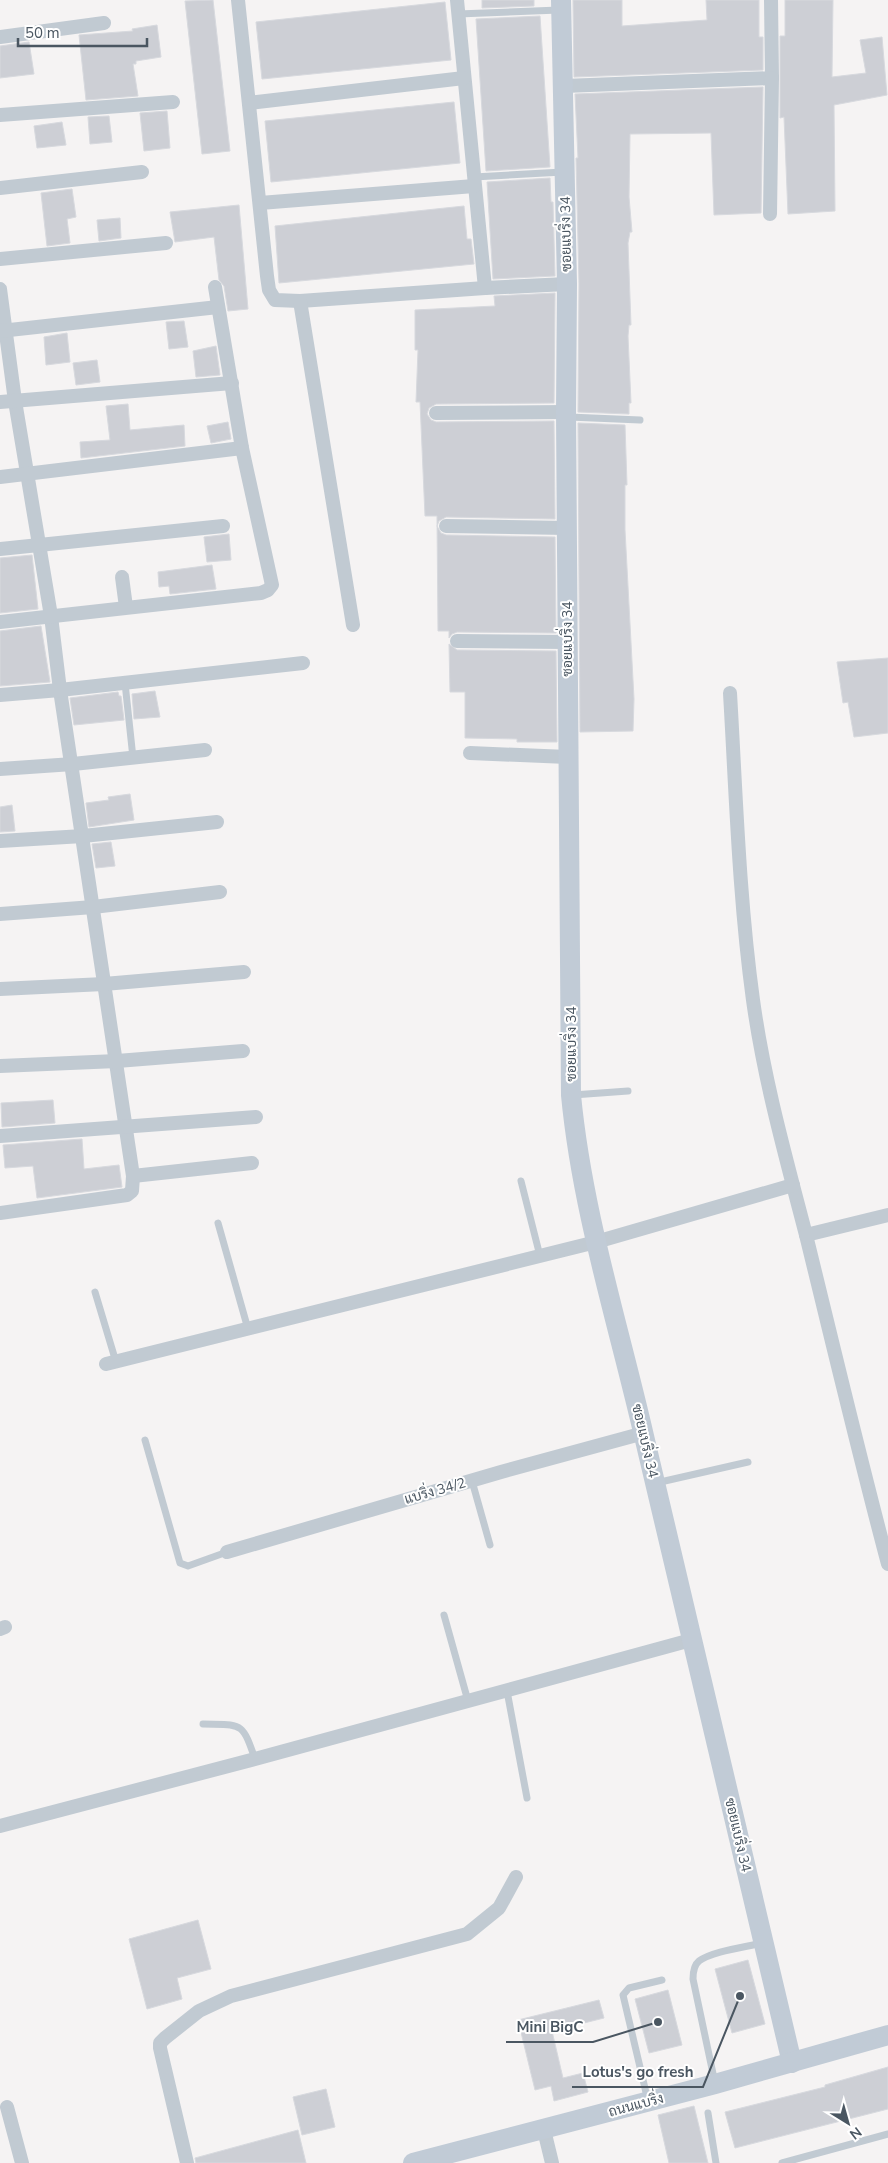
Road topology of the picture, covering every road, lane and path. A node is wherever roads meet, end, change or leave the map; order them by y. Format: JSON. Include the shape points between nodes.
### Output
{"nodes":[{"id":1,"x":238,"y":0,"type":"edge"},
{"id":2,"x":771,"y":0,"type":"edge"},
{"id":3,"x":561,"y":5,"type":"edge"},
{"id":4,"x":457,"y":7,"type":"edge"},
{"id":5,"x":104,"y":23,"type":"dead end"},
{"id":6,"x":0,"y":37,"type":"edge"},
{"id":7,"x":464,"y":78,"type":"junction"},
{"id":8,"x":772,"y":78,"type":"junction"},
{"id":9,"x":564,"y":86,"type":"junction"},
{"id":10,"x":173,"y":102,"type":"dead end"},
{"id":11,"x":249,"y":103,"type":"junction"},
{"id":12,"x":0,"y":115,"type":"edge"},
{"id":13,"x":566,"y":171,"type":"junction"},
{"id":14,"x":142,"y":172,"type":"dead end"},
{"id":15,"x":474,"y":181,"type":"junction"},
{"id":16,"x":0,"y":188,"type":"edge"},
{"id":17,"x":260,"y":203,"type":"junction"},
{"id":18,"x":770,"y":214,"type":"dead end"},
{"id":19,"x":166,"y":243,"type":"dead end"},
{"id":20,"x":0,"y":259,"type":"edge"},
{"id":21,"x":567,"y":284,"type":"junction"},
{"id":22,"x":215,"y":287,"type":"dead end"},
{"id":23,"x":0,"y":288,"type":"edge"},
{"id":24,"x":485,"y":288,"type":"junction"},
{"id":25,"x":300,"y":301,"type":"junction"},
{"id":26,"x":218,"y":307,"type":"junction"},
{"id":27,"x":3,"y":330,"type":"edge"},
{"id":28,"x":232,"y":383,"type":"junction"},
{"id":29,"x":15,"y":400,"type":"junction"},
{"id":30,"x":0,"y":402,"type":"edge"},
{"id":31,"x":436,"y":413,"type":"dead end"},
{"id":32,"x":566,"y":415,"type":"junction"},
{"id":33,"x":640,"y":420,"type":"dead end"},
{"id":34,"x":242,"y":448,"type":"junction"},
{"id":35,"x":26,"y":474,"type":"junction"},
{"id":36,"x":0,"y":477,"type":"edge"},
{"id":37,"x":223,"y":526,"type":"dead end"},
{"id":38,"x":446,"y":526,"type":"dead end"},
{"id":39,"x":567,"y":528,"type":"junction"},
{"id":40,"x":39,"y":545,"type":"junction"},
{"id":41,"x":0,"y":549,"type":"edge"},
{"id":42,"x":122,"y":578,"type":"dead end"},
{"id":43,"x":126,"y":607,"type":"junction"},
{"id":44,"x":51,"y":616,"type":"junction"},
{"id":45,"x":0,"y":622,"type":"edge"},
{"id":46,"x":353,"y":625,"type":"dead end"},
{"id":47,"x":457,"y":641,"type":"dead end"},
{"id":48,"x":567,"y":642,"type":"junction"},
{"id":49,"x":303,"y":663,"type":"dead end"},
{"id":50,"x":125,"y":683,"type":"junction"},
{"id":51,"x":60,"y":690,"type":"junction"},
{"id":52,"x":730,"y":693,"type":"dead end"},
{"id":53,"x":0,"y":695,"type":"edge"},
{"id":54,"x":205,"y":750,"type":"dead end"},
{"id":55,"x":470,"y":753,"type":"dead end"},
{"id":56,"x":568,"y":757,"type":"junction"},
{"id":57,"x":133,"y":758,"type":"junction"},
{"id":58,"x":73,"y":764,"type":"junction"},
{"id":59,"x":0,"y":769,"type":"edge"},
{"id":60,"x":217,"y":822,"type":"dead end"},
{"id":61,"x":83,"y":836,"type":"junction"},
{"id":62,"x":0,"y":842,"type":"edge"},
{"id":63,"x":220,"y":892,"type":"dead end"},
{"id":64,"x":93,"y":907,"type":"junction"},
{"id":65,"x":0,"y":914,"type":"edge"},
{"id":66,"x":244,"y":972,"type":"dead end"},
{"id":67,"x":104,"y":984,"type":"junction"},
{"id":68,"x":0,"y":989,"type":"edge"},
{"id":69,"x":243,"y":1051,"type":"dead end"},
{"id":70,"x":117,"y":1061,"type":"junction"},
{"id":71,"x":0,"y":1066,"type":"edge"},
{"id":72,"x":628,"y":1091,"type":"dead end"},
{"id":73,"x":571,"y":1095,"type":"junction"},
{"id":74,"x":256,"y":1117,"type":"dead end"},
{"id":75,"x":126,"y":1128,"type":"junction"},
{"id":76,"x":0,"y":1136,"type":"edge"},
{"id":77,"x":252,"y":1163,"type":"dead end"},
{"id":78,"x":133,"y":1176,"type":"junction"},
{"id":79,"x":521,"y":1181,"type":"dead end"},
{"id":80,"x":793,"y":1185,"type":"junction"},
{"id":81,"x":0,"y":1213,"type":"edge"},
{"id":82,"x":888,"y":1215,"type":"edge"},
{"id":83,"x":218,"y":1224,"type":"dead end"},
{"id":84,"x":806,"y":1235,"type":"junction"},
{"id":85,"x":596,"y":1242,"type":"junction"},
{"id":86,"x":540,"y":1256,"type":"junction"},
{"id":87,"x":95,"y":1292,"type":"dead end"},
{"id":88,"x":248,"y":1329,"type":"junction"},
{"id":89,"x":111,"y":1363,"type":"joint"},
{"id":90,"x":644,"y":1434,"type":"junction"},
{"id":91,"x":145,"y":1440,"type":"dead end"},
{"id":92,"x":748,"y":1462,"type":"dead end"},
{"id":93,"x":472,"y":1481,"type":"junction"},
{"id":94,"x":655,"y":1483,"type":"junction"},
{"id":95,"x":490,"y":1545,"type":"dead end"},
{"id":96,"x":227,"y":1552,"type":"joint"},
{"id":97,"x":888,"y":1564,"type":"edge"},
{"id":98,"x":444,"y":1615,"type":"dead end"},
{"id":99,"x":691,"y":1640,"type":"junction"},
{"id":100,"x":507,"y":1691,"type":"junction"},
{"id":101,"x":468,"y":1701,"type":"junction"},
{"id":102,"x":203,"y":1724,"type":"dead end"},
{"id":103,"x":255,"y":1759,"type":"junction"},
{"id":104,"x":527,"y":1798,"type":"dead end"},
{"id":105,"x":0,"y":1826,"type":"edge"},
{"id":106,"x":516,"y":1877,"type":"dead end"},
{"id":107,"x":763,"y":1943,"type":"junction"},
{"id":108,"x":662,"y":1980,"type":"dead end"},
{"id":109,"x":888,"y":2035,"type":"edge"},
{"id":110,"x":792,"y":2063,"type":"junction"},
{"id":111,"x":715,"y":2084,"type":"junction"},
{"id":112,"x":648,"y":2102,"type":"junction"},
{"id":113,"x":7,"y":2107,"type":"dead end"},
{"id":114,"x":708,"y":2113,"type":"dead end"},
{"id":115,"x":544,"y":2130,"type":"junction"},
{"id":116,"x":888,"y":2134,"type":"edge"},
{"id":117,"x":22,"y":2163,"type":"edge"},
{"id":118,"x":187,"y":2163,"type":"edge"},
{"id":119,"x":413,"y":2163,"type":"edge"},
{"id":120,"x":552,"y":2163,"type":"edge"},
{"id":121,"x":716,"y":2163,"type":"edge"},
{"id":122,"x":782,"y":2163,"type":"edge"}],
"edges":[{"from":1,"to":11,"type":"street"},
{"from":2,"to":8,"type":"street"},
{"from":3,"to":4,"type":"lane"},
{"from":3,"to":9,"type":"street","name":"ซอยแบริ่ง 34"},
{"from":4,"to":7,"type":"street"},
{"from":5,"to":6,"type":"street"},
{"from":7,"to":11,"type":"street"},
{"from":7,"to":15,"type":"street"},
{"from":8,"to":9,"type":"street"},
{"from":8,"to":18,"type":"street"},
{"from":9,"to":13,"type":"street","name":"ซอยแบริ่ง 34"},
{"from":10,"to":12,"type":"street"},
{"from":11,"to":17,"type":"street"},
{"from":13,"to":15,"type":"lane"},
{"from":13,"to":21,"type":"street","name":"ซอยแบริ่ง 34"},
{"from":14,"to":16,"type":"street"},
{"from":15,"to":17,"type":"street"},
{"from":15,"to":24,"type":"street"},
{"from":17,"to":25,"type":"street","via":[[271,296],[281,302]]},
{"from":19,"to":20,"type":"street"},
{"from":21,"to":24,"type":"street"},
{"from":21,"to":32,"type":"street","name":"ซอยแบริ่ง 34"},
{"from":22,"to":26,"type":"street"},
{"from":23,"to":27,"type":"street"},
{"from":24,"to":25,"type":"street"},
{"from":25,"to":46,"type":"street"},
{"from":26,"to":27,"type":"street"},
{"from":26,"to":28,"type":"street"},
{"from":27,"to":29,"type":"street"},
{"from":28,"to":29,"type":"street"},
{"from":28,"to":34,"type":"street"},
{"from":29,"to":30,"type":"street"},
{"from":29,"to":35,"type":"street"},
{"from":31,"to":32,"type":"street"},
{"from":32,"to":33,"type":"lane"},
{"from":32,"to":39,"type":"street","name":"ซอยแบริ่ง 34"},
{"from":34,"to":35,"type":"street"},
{"from":34,"to":43,"type":"street","via":[[272,581],[268,590]]},
{"from":35,"to":36,"type":"street"},
{"from":35,"to":40,"type":"street"},
{"from":37,"to":40,"type":"street"},
{"from":38,"to":39,"type":"street"},
{"from":39,"to":48,"type":"street","name":"ซอยแบริ่ง 34"},
{"from":40,"to":41,"type":"street"},
{"from":40,"to":44,"type":"street"},
{"from":42,"to":43,"type":"street"},
{"from":43,"to":44,"type":"street"},
{"from":44,"to":45,"type":"street"},
{"from":44,"to":51,"type":"street"},
{"from":47,"to":48,"type":"street"},
{"from":48,"to":56,"type":"street","name":"ซอยแบริ่ง 34"},
{"from":49,"to":50,"type":"street"},
{"from":50,"to":51,"type":"street"},
{"from":50,"to":57,"type":"lane"},
{"from":51,"to":53,"type":"street"},
{"from":51,"to":58,"type":"street"},
{"from":52,"to":80,"type":"street","via":[[753,1000],[766,1075]]},
{"from":54,"to":57,"type":"street"},
{"from":55,"to":56,"type":"street"},
{"from":56,"to":73,"type":"street","name":"ซอยแบริ่ง 34"},
{"from":57,"to":58,"type":"street"},
{"from":58,"to":59,"type":"street"},
{"from":58,"to":61,"type":"street"},
{"from":60,"to":61,"type":"street"},
{"from":61,"to":62,"type":"street"},
{"from":61,"to":64,"type":"street"},
{"from":63,"to":64,"type":"street"},
{"from":64,"to":65,"type":"street"},
{"from":64,"to":67,"type":"street"},
{"from":66,"to":67,"type":"street"},
{"from":67,"to":68,"type":"street"},
{"from":67,"to":70,"type":"street"},
{"from":69,"to":70,"type":"street"},
{"from":70,"to":71,"type":"street"},
{"from":70,"to":75,"type":"street"},
{"from":72,"to":73,"type":"lane"},
{"from":73,"to":85,"type":"street","name":"ซอยแบริ่ง 34","via":[[575,1139]]},
{"from":74,"to":75,"type":"street"},
{"from":75,"to":76,"type":"street"},
{"from":75,"to":78,"type":"street"},
{"from":77,"to":78,"type":"street"},
{"from":78,"to":81,"type":"street","via":[[132,1191],[127,1195]]},
{"from":79,"to":86,"type":"lane"},
{"from":80,"to":84,"type":"street"},
{"from":80,"to":85,"type":"street"},
{"from":82,"to":84,"type":"street"},
{"from":83,"to":88,"type":"lane"},
{"from":84,"to":97,"type":"street"},
{"from":85,"to":86,"type":"street"},
{"from":85,"to":90,"type":"street","name":"ซอยแบริ่ง 34"},
{"from":86,"to":88,"type":"street"},
{"from":87,"to":89,"type":"lane"},
{"from":88,"to":89,"type":"street"},
{"from":90,"to":93,"type":"street","name":"แบริ่ง 34/2"},
{"from":90,"to":94,"type":"street","name":"ซอยแบริ่ง 34"},
{"from":91,"to":96,"type":"lane","via":[[180,1563],[188,1566]]},
{"from":92,"to":94,"type":"lane"},
{"from":93,"to":95,"type":"lane"},
{"from":93,"to":96,"type":"street","name":"แบริ่ง 34/2"},
{"from":94,"to":99,"type":"street","name":"ซอยแบริ่ง 34"},
{"from":98,"to":101,"type":"lane"},
{"from":99,"to":100,"type":"street"},
{"from":99,"to":107,"type":"street","name":"ซอยแบริ่ง 34"},
{"from":100,"to":101,"type":"street"},
{"from":100,"to":104,"type":"lane"},
{"from":101,"to":103,"type":"street"},
{"from":102,"to":103,"type":"lane","via":[[236,1725],[244,1730]]},
{"from":103,"to":105,"type":"street"},
{"from":106,"to":118,"type":"street","via":[[500,1908],[467,1934],[231,1996],[199,2011],[165,2038],[160,2048]]},
{"from":107,"to":110,"type":"street","name":"ซอยแบริ่ง 34"},
{"from":107,"to":111,"type":"lane","via":[[709,1956],[698,1962],[694,1970],[692,1979]]},
{"from":108,"to":112,"type":"lane","via":[[630,1988],[623,1995]]},
{"from":109,"to":110,"type":"street","name":"ถนนแบริ่ง"},
{"from":110,"to":111,"type":"street","name":"ถนนแบริ่ง"},
{"from":111,"to":112,"type":"street","name":"ถนนแบริ่ง"},
{"from":112,"to":115,"type":"street","name":"ถนนแบริ่ง"},
{"from":113,"to":117,"type":"street"},
{"from":114,"to":121,"type":"lane"},
{"from":115,"to":119,"type":"street","name":"ถนนแบริ่ง"},
{"from":115,"to":120,"type":"street"},
{"from":116,"to":122,"type":"lane"}]}
